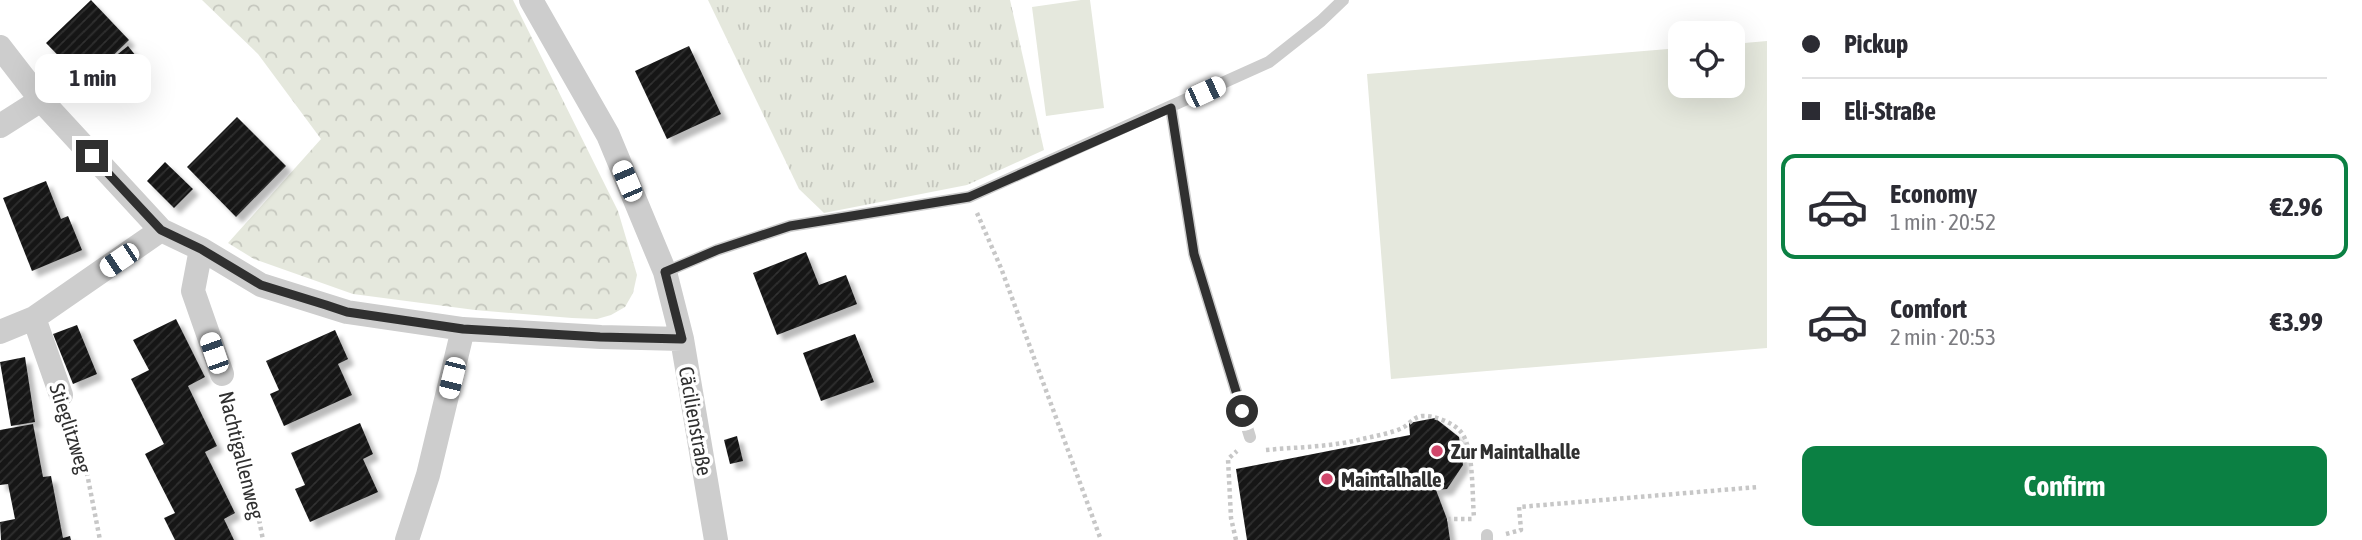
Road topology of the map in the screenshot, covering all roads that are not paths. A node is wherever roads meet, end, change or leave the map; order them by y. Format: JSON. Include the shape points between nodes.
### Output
{"nodes":[{"id":1,"x":531,"y":0,"type":"edge"},
{"id":2,"x":1343,"y":0,"type":"edge"},
{"id":3,"x":0,"y":47,"type":"edge"},
{"id":4,"x":41,"y":100,"type":"junction"},
{"id":5,"x":1171,"y":108,"type":"junction"},
{"id":6,"x":0,"y":126,"type":"edge"},
{"id":7,"x":161,"y":230,"type":"junction"},
{"id":8,"x":201,"y":249,"type":"junction"},
{"id":9,"x":665,"y":272,"type":"junction"},
{"id":10,"x":34,"y":318,"type":"junction"},
{"id":11,"x":463,"y":329,"type":"junction"},
{"id":12,"x":0,"y":332,"type":"edge"},
{"id":13,"x":682,"y":339,"type":"junction"},
{"id":14,"x":222,"y":374,"type":"road end"},
{"id":15,"x":61,"y":395,"type":"road end"},
{"id":16,"x":1250,"y":437,"type":"road end"},
{"id":17,"x":407,"y":540,"type":"edge"},
{"id":18,"x":716,"y":540,"type":"edge"}],
"edges":[{"from":1,"to":9,"type":"street","name":"Cäcilienstraße","via":[[608,135]]},
{"from":2,"to":5,"type":"lane","via":[[1269,62]]},
{"from":3,"to":4,"type":"street"},
{"from":4,"to":6,"type":"street"},
{"from":4,"to":7,"type":"street"},
{"from":5,"to":9,"type":"lane","via":[[969,197],[790,226]]},
{"from":5,"to":16,"type":"lane","via":[[1194,254]]},
{"from":7,"to":8,"type":"street"},
{"from":7,"to":10,"type":"street"},
{"from":8,"to":11,"type":"street","via":[[261,285],[347,312]]},
{"from":8,"to":14,"type":"street","name":"Nachtigallenweg","via":[[193,290]]},
{"from":9,"to":13,"type":"street","name":"Cäcilienstraße"},
{"from":10,"to":12,"type":"street"},
{"from":10,"to":15,"type":"street","name":"Stieglitzweg"},
{"from":11,"to":13,"type":"street"},
{"from":11,"to":17,"type":"street","via":[[428,475]]},
{"from":13,"to":18,"type":"street","name":"Cäcilienstraße"}]}
